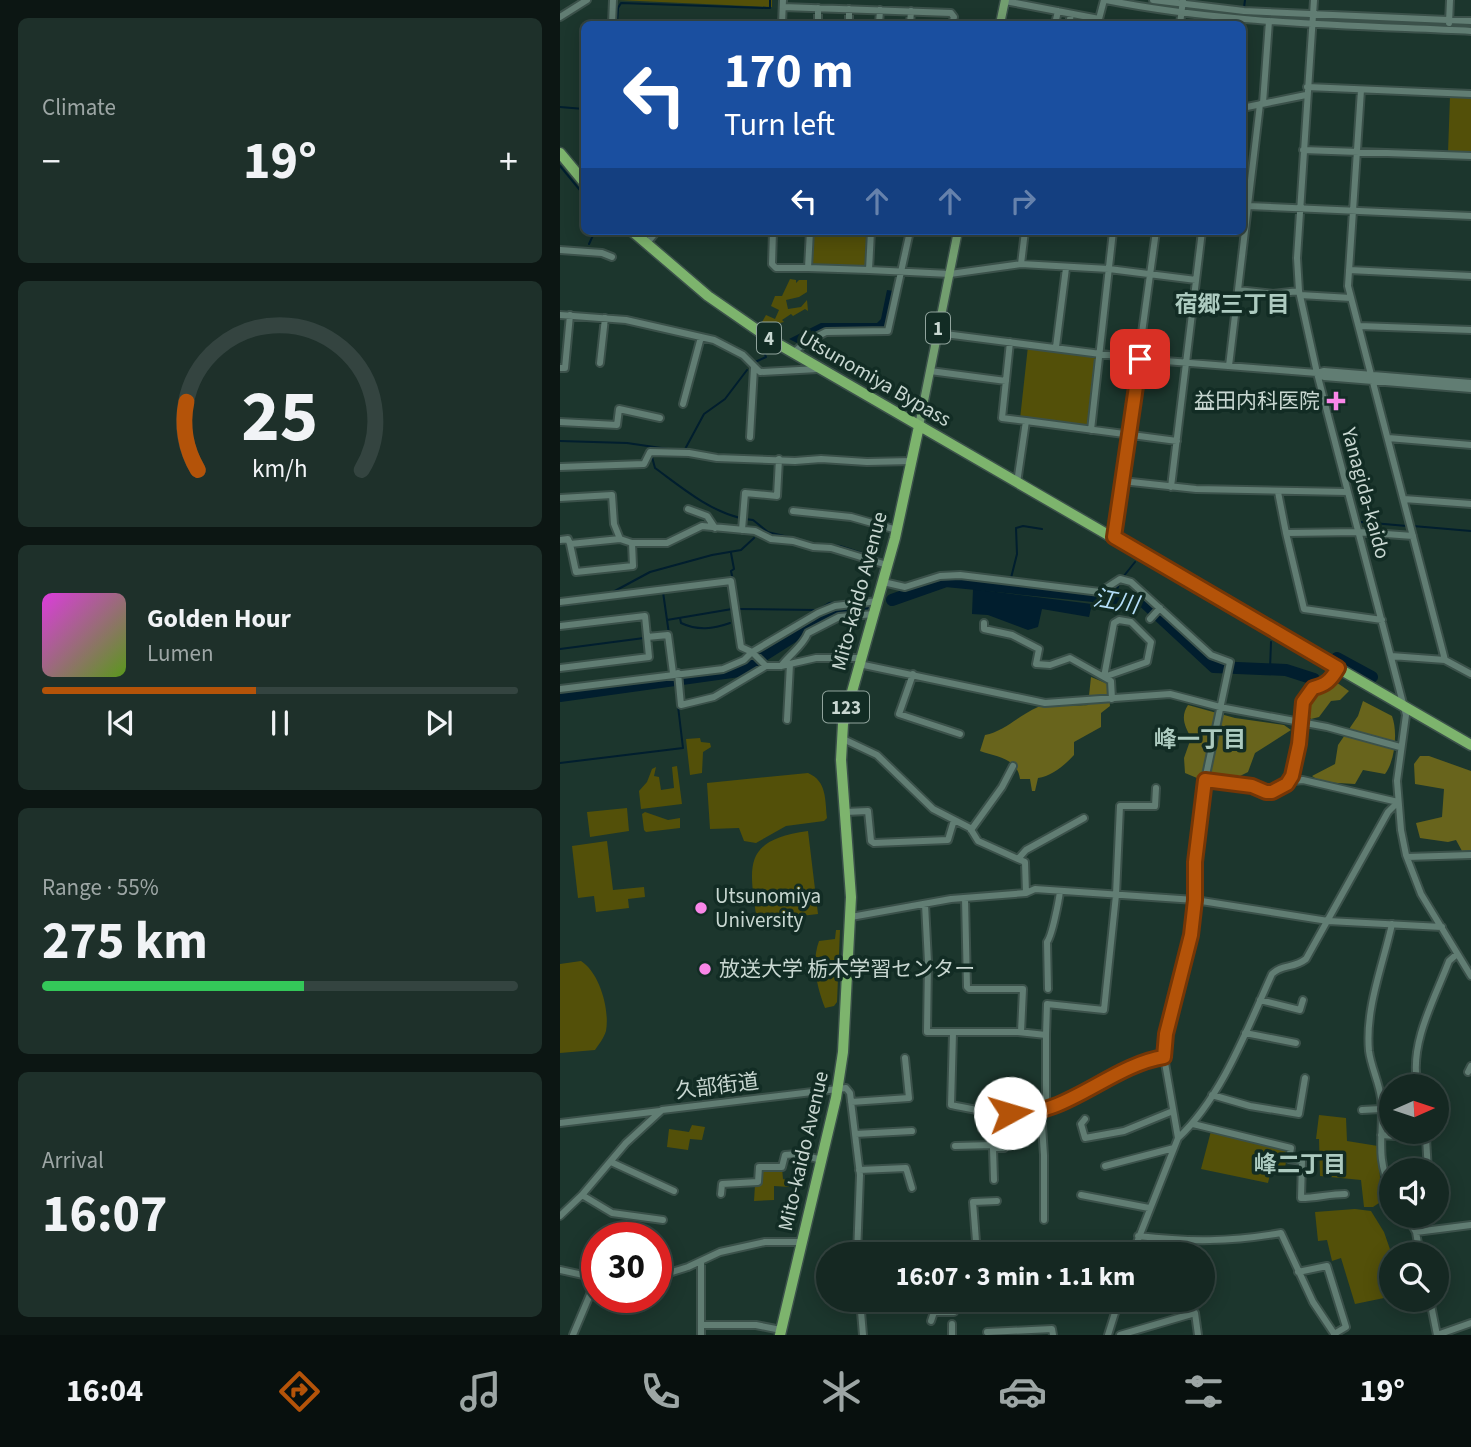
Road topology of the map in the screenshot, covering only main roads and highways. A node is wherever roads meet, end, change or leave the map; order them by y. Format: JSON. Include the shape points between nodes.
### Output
{"nodes":[{"id":1,"x":1005,"y":1,"type":"edge"},
{"id":2,"x":1001,"y":21,"type":"edge"},
{"id":3,"x":560,"y":153,"type":"edge"},
{"id":4,"x":581,"y":178,"type":"edge"},
{"id":5,"x":636,"y":235,"type":"edge"},
{"id":6,"x":957,"y":235,"type":"edge"},
{"id":7,"x":919,"y":426,"type":"junction"},
{"id":8,"x":1471,"y":745,"type":"edge"},
{"id":9,"x":781,"y":1332,"type":"edge"}],
"edges":[{"from":1,"to":2,"type":"main road"},
{"from":3,"to":4,"type":"highway"},
{"from":5,"to":7,"type":"highway","name":"Utsunomiya Bypass","number":"4","via":[[708,296],[793,353]]},
{"from":6,"to":7,"type":"main road","name":"Mito-kaido Avenue","number":"1"},
{"from":7,"to":8,"type":"highway","name":"Utsunomiya Bypass","number":"4"},
{"from":7,"to":9,"type":"highway","name":"Mito-kaido Avenue","number":"123","via":[[897,530],[841,738],[851,917],[844,1052]]}]}
